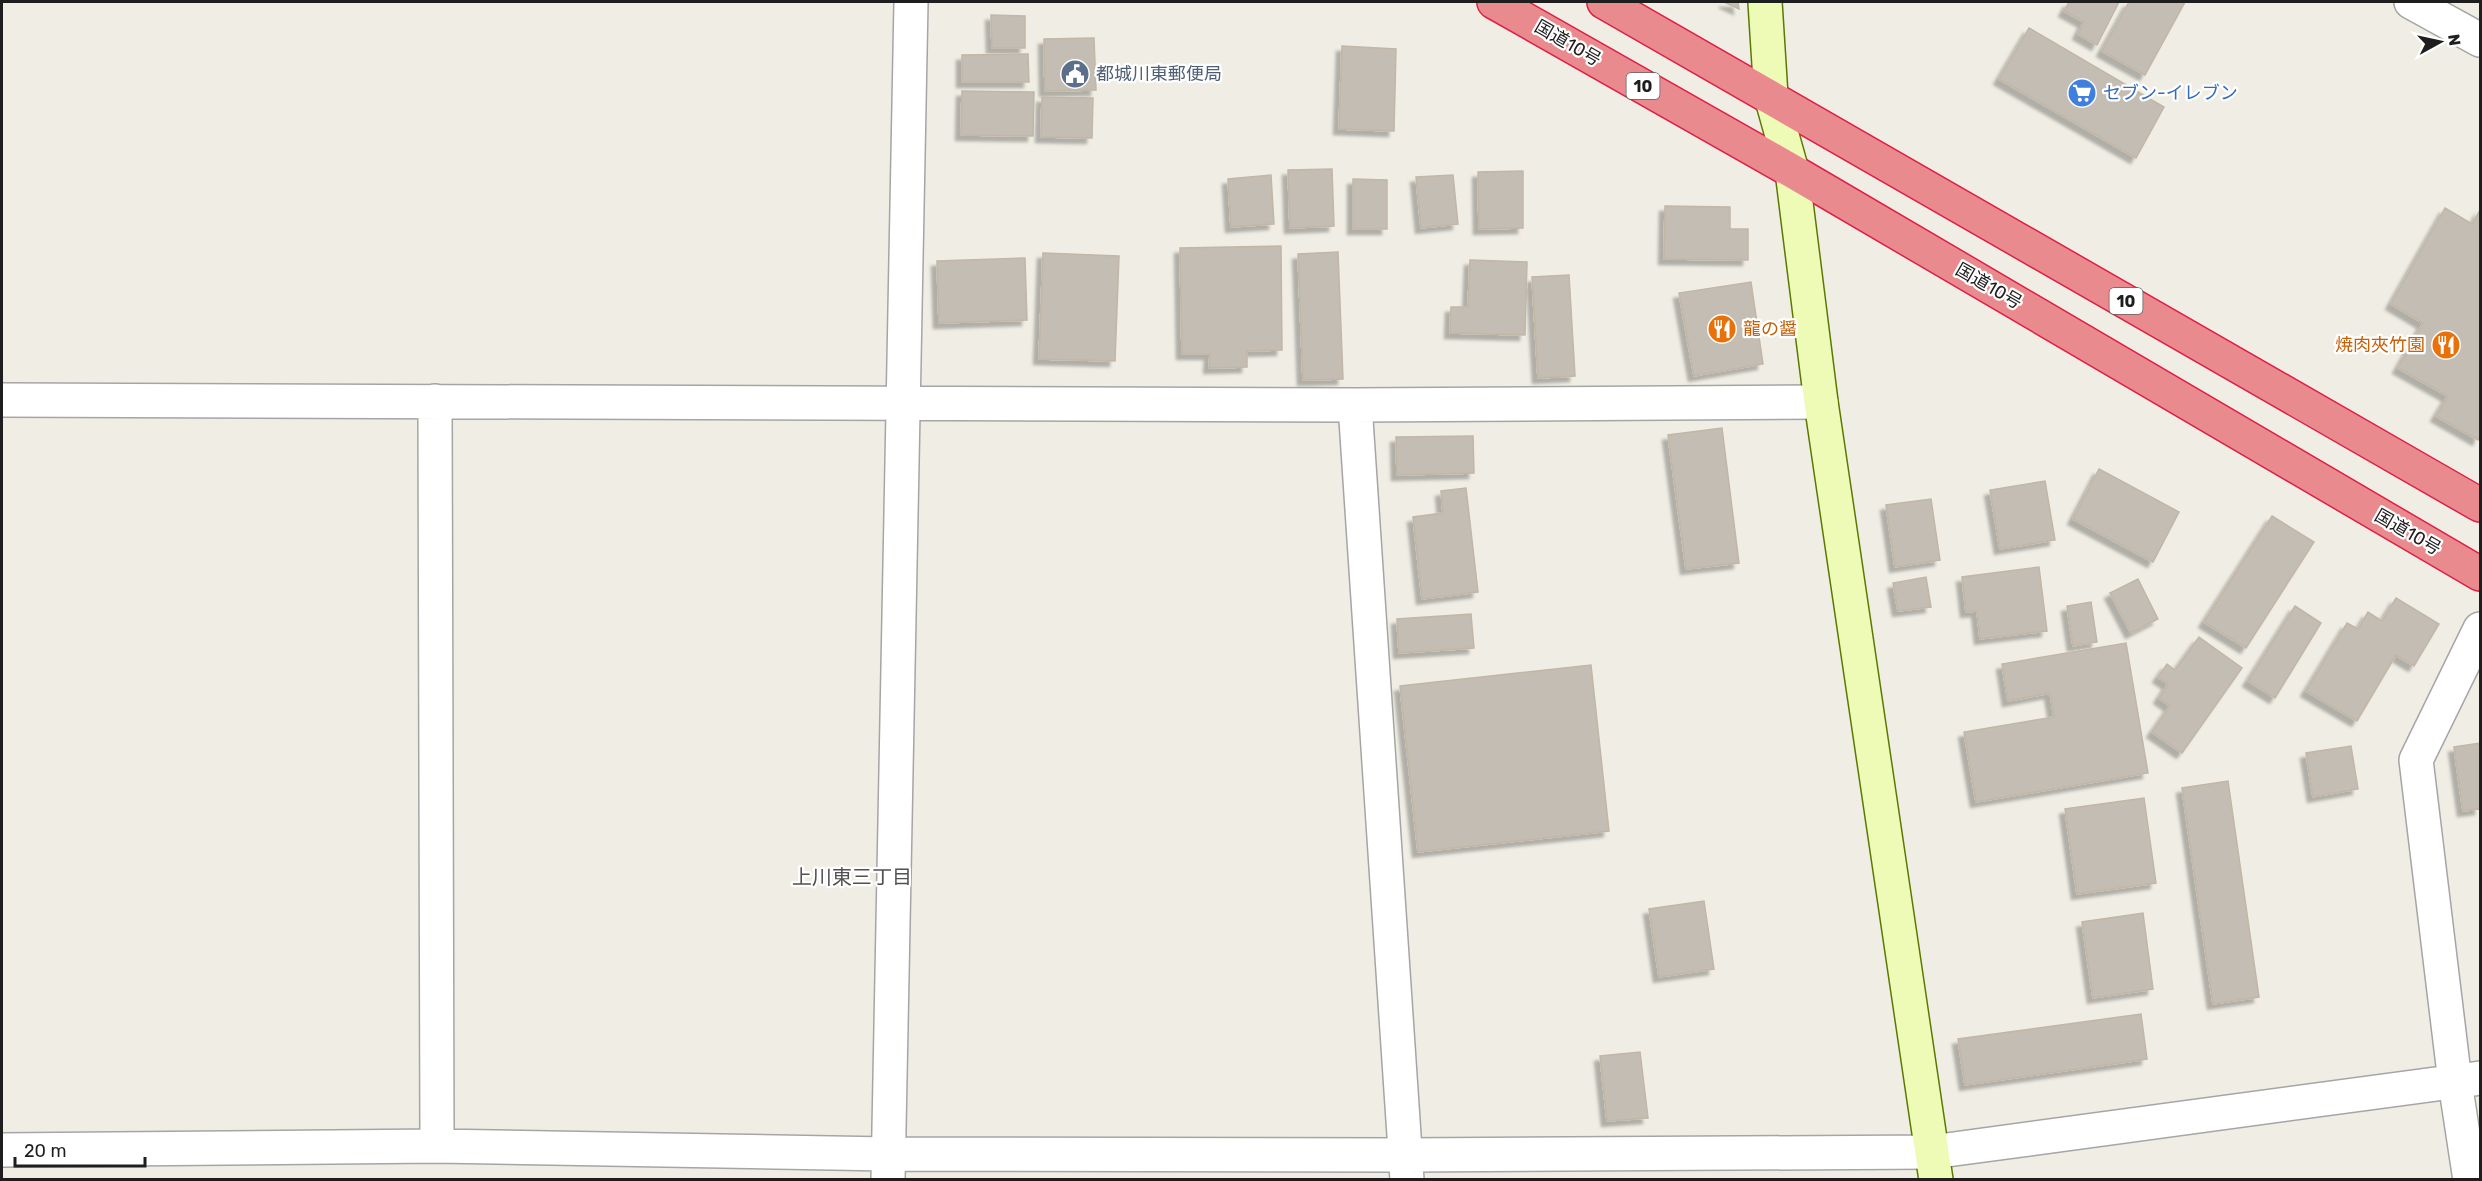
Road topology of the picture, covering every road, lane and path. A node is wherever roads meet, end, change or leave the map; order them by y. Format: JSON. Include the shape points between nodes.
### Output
{"nodes":[{"id":1,"x":911,"y":2,"type":"edge"},
{"id":2,"x":1494,"y":2,"type":"edge"},
{"id":3,"x":1604,"y":2,"type":"edge"},
{"id":4,"x":1765,"y":2,"type":"edge"},
{"id":5,"x":2411,"y":2,"type":"edge"},
{"id":6,"x":2481,"y":40,"type":"edge"},
{"id":7,"x":1771,"y":96,"type":"junction"},
{"id":8,"x":1792,"y":171,"type":"junction"},
{"id":9,"x":2,"y":400,"type":"edge"},
{"id":10,"x":435,"y":401,"type":"junction"},
{"id":11,"x":1821,"y":402,"type":"junction"},
{"id":12,"x":902,"y":404,"type":"junction"},
{"id":13,"x":1355,"y":405,"type":"junction"},
{"id":14,"x":2481,"y":505,"type":"edge"},
{"id":15,"x":2481,"y":574,"type":"edge"},
{"id":16,"x":2481,"y":629,"type":"edge"},
{"id":17,"x":2468,"y":1080,"type":"edge"},
{"id":18,"x":437,"y":1146,"type":"junction"},
{"id":19,"x":2,"y":1150,"type":"edge"},
{"id":20,"x":888,"y":1166,"type":"edge"},
{"id":21,"x":1934,"y":1166,"type":"edge"},
{"id":22,"x":1406,"y":1167,"type":"edge"},
{"id":23,"x":2470,"y":1179,"type":"edge"}],
"edges":[{"from":1,"to":12,"type":"street"},
{"from":2,"to":8,"type":"highway","name":"国道10号","number":"10"},
{"from":3,"to":7,"type":"highway","number":"10"},
{"from":4,"to":7,"type":"street"},
{"from":5,"to":6,"type":"street"},
{"from":7,"to":8,"type":"street"},
{"from":7,"to":14,"type":"highway","number":"10"},
{"from":8,"to":11,"type":"street"},
{"from":8,"to":15,"type":"highway","name":"国道10号","number":"10"},
{"from":9,"to":10,"type":"street"},
{"from":10,"to":12,"type":"street"},
{"from":10,"to":18,"type":"street"},
{"from":11,"to":13,"type":"street"},
{"from":11,"to":21,"type":"street"},
{"from":12,"to":13,"type":"street"},
{"from":12,"to":20,"type":"street"},
{"from":13,"to":22,"type":"street"},
{"from":16,"to":17,"type":"street","via":[[2416,760]]},
{"from":17,"to":21,"type":"street"},
{"from":17,"to":23,"type":"street"},
{"from":18,"to":19,"type":"street"},
{"from":18,"to":20,"type":"street"},
{"from":20,"to":22,"type":"street"},
{"from":21,"to":22,"type":"street"}]}
